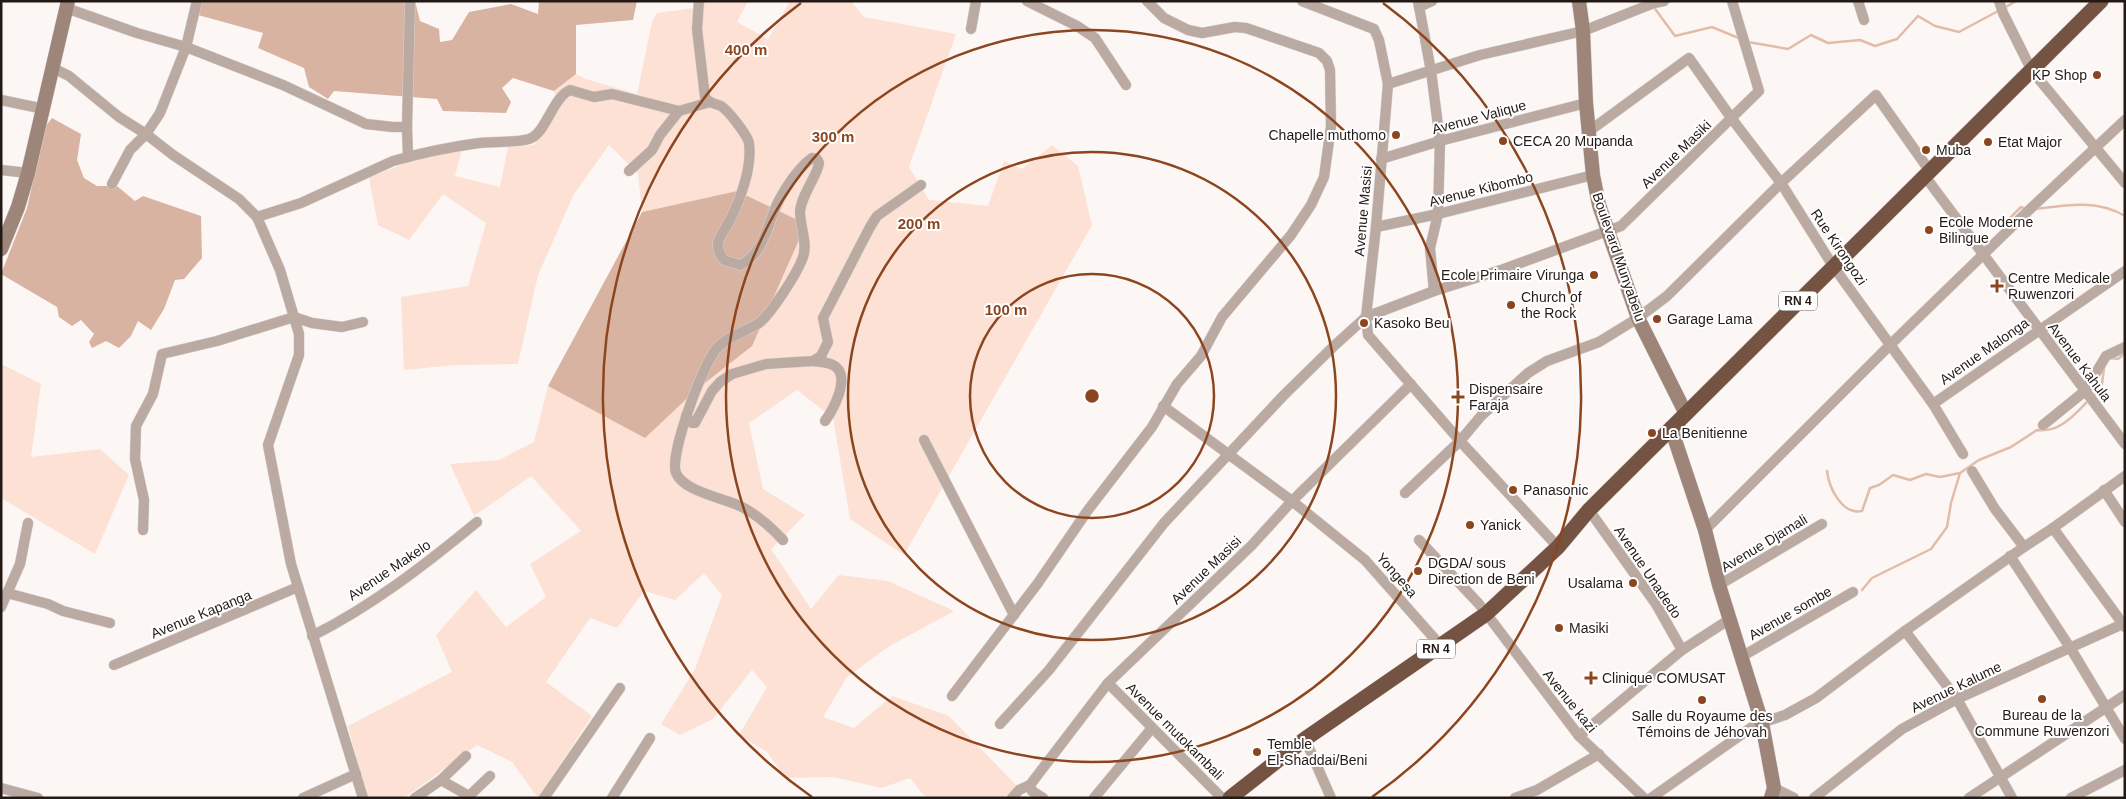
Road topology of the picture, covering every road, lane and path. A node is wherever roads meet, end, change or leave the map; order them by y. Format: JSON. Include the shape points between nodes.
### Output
{"nodes":[{"id":1,"x":197,"y":1,"type":"edge"},
{"id":2,"x":410,"y":1,"type":"edge"},
{"id":3,"x":699,"y":1,"type":"edge"},
{"id":4,"x":976,"y":1,"type":"edge"},
{"id":5,"x":1027,"y":1,"type":"edge"},
{"id":6,"x":1147,"y":1,"type":"edge"},
{"id":7,"x":1302,"y":1,"type":"edge"},
{"id":8,"x":1432,"y":1,"type":"edge"},
{"id":9,"x":1579,"y":1,"type":"edge"},
{"id":10,"x":1732,"y":1,"type":"edge"},
{"id":11,"x":1858,"y":1,"type":"edge"},
{"id":12,"x":2101,"y":1,"type":"edge"},
{"id":13,"x":1655,"y":3,"type":"edge"},
{"id":14,"x":1418,"y":4,"type":"edge"},
{"id":15,"x":67,"y":5,"type":"edge"},
{"id":16,"x":2001,"y":7,"type":"edge"},
{"id":17,"x":1864,"y":20,"type":"dead end"},
{"id":18,"x":971,"y":29,"type":"dead end"},
{"id":19,"x":1583,"y":31,"type":"junction"},
{"id":20,"x":186,"y":47,"type":"junction"},
{"id":21,"x":53,"y":68,"type":"junction"},
{"id":22,"x":2032,"y":70,"type":"junction"},
{"id":23,"x":1431,"y":71,"type":"junction"},
{"id":24,"x":1388,"y":84,"type":"junction"},
{"id":25,"x":1126,"y":85,"type":"dead end"},
{"id":26,"x":1,"y":100,"type":"edge"},
{"id":27,"x":710,"y":102,"type":"junction"},
{"id":28,"x":1586,"y":104,"type":"junction"},
{"id":29,"x":44,"y":109,"type":"junction"},
{"id":30,"x":679,"y":111,"type":"junction"},
{"id":31,"x":1732,"y":119,"type":"junction"},
{"id":32,"x":2125,"y":120,"type":"edge"},
{"id":33,"x":407,"y":126,"type":"junction"},
{"id":34,"x":1588,"y":132,"type":"junction"},
{"id":35,"x":146,"y":134,"type":"junction"},
{"id":36,"x":1440,"y":141,"type":"junction"},
{"id":37,"x":2097,"y":147,"type":"junction"},
{"id":38,"x":408,"y":157,"type":"junction"},
{"id":39,"x":1381,"y":159,"type":"junction"},
{"id":40,"x":1,"y":170,"type":"edge"},
{"id":41,"x":629,"y":170,"type":"dead end"},
{"id":42,"x":28,"y":173,"type":"junction"},
{"id":43,"x":1927,"y":173,"type":"junction"},
{"id":44,"x":1593,"y":175,"type":"junction"},
{"id":45,"x":2125,"y":183,"type":"edge"},
{"id":46,"x":112,"y":184,"type":"dead end"},
{"id":47,"x":1781,"y":184,"type":"junction"},
{"id":48,"x":921,"y":185,"type":"dead end"},
{"id":49,"x":1438,"y":214,"type":"junction"},
{"id":50,"x":257,"y":217,"type":"junction"},
{"id":51,"x":1376,"y":227,"type":"junction"},
{"id":52,"x":1608,"y":232,"type":"junction"},
{"id":53,"x":1,"y":249,"type":"edge"},
{"id":54,"x":1982,"y":255,"type":"junction"},
{"id":55,"x":1833,"y":266,"type":"junction"},
{"id":56,"x":2125,"y":270,"type":"edge"},
{"id":57,"x":1434,"y":291,"type":"junction"},
{"id":58,"x":294,"y":317,"type":"junction"},
{"id":59,"x":1366,"y":317,"type":"junction"},
{"id":60,"x":1638,"y":318,"type":"junction"},
{"id":61,"x":363,"y":322,"type":"dead end"},
{"id":62,"x":2038,"y":330,"type":"junction"},
{"id":63,"x":1891,"y":344,"type":"junction"},
{"id":64,"x":2125,"y":347,"type":"edge"},
{"id":65,"x":813,"y":361,"type":"junction"},
{"id":66,"x":1411,"y":384,"type":"junction"},
{"id":67,"x":2090,"y":396,"type":"junction"},
{"id":68,"x":1933,"y":404,"type":"junction"},
{"id":69,"x":1164,"y":406,"type":"junction"},
{"id":70,"x":1686,"y":414,"type":"junction"},
{"id":71,"x":686,"y":416,"type":"junction"},
{"id":72,"x":826,"y":421,"type":"dead end"},
{"id":73,"x":2043,"y":425,"type":"dead end"},
{"id":74,"x":1671,"y":428,"type":"junction"},
{"id":75,"x":924,"y":440,"type":"dead end"},
{"id":76,"x":1460,"y":441,"type":"junction"},
{"id":77,"x":2125,"y":444,"type":"edge"},
{"id":78,"x":1229,"y":453,"type":"junction"},
{"id":79,"x":1963,"y":454,"type":"dead end"},
{"id":80,"x":1972,"y":471,"type":"dead end"},
{"id":81,"x":2125,"y":476,"type":"edge"},
{"id":82,"x":2104,"y":490,"type":"junction"},
{"id":83,"x":1405,"y":493,"type":"dead end"},
{"id":84,"x":1292,"y":501,"type":"junction"},
{"id":85,"x":1589,"y":510,"type":"junction"},
{"id":86,"x":477,"y":522,"type":"dead end"},
{"id":87,"x":2125,"y":522,"type":"edge"},
{"id":88,"x":28,"y":523,"type":"dead end"},
{"id":89,"x":1822,"y":524,"type":"dead end"},
{"id":90,"x":2053,"y":528,"type":"junction"},
{"id":91,"x":143,"y":530,"type":"dead end"},
{"id":92,"x":1705,"y":530,"type":"junction"},
{"id":93,"x":783,"y":540,"type":"dead end"},
{"id":94,"x":1419,"y":540,"type":"dead end"},
{"id":95,"x":1558,"y":546,"type":"junction"},
{"id":96,"x":2024,"y":546,"type":"junction"},
{"id":97,"x":2010,"y":556,"type":"junction"},
{"id":98,"x":1719,"y":585,"type":"junction"},
{"id":99,"x":298,"y":587,"type":"junction"},
{"id":100,"x":1853,"y":592,"type":"dead end"},
{"id":101,"x":7,"y":593,"type":"junction"},
{"id":102,"x":1,"y":606,"type":"edge"},
{"id":103,"x":1486,"y":614,"type":"junction"},
{"id":104,"x":1014,"y":615,"type":"junction"},
{"id":105,"x":1730,"y":619,"type":"junction"},
{"id":106,"x":110,"y":623,"type":"dead end"},
{"id":107,"x":2124,"y":624,"type":"edge"},
{"id":108,"x":1905,"y":631,"type":"junction"},
{"id":109,"x":312,"y":636,"type":"junction"},
{"id":110,"x":1440,"y":646,"type":"junction"},
{"id":111,"x":2071,"y":649,"type":"junction"},
{"id":112,"x":1682,"y":650,"type":"junction"},
{"id":113,"x":1741,"y":657,"type":"junction"},
{"id":114,"x":114,"y":666,"type":"dead end"},
{"id":115,"x":1108,"y":683,"type":"junction"},
{"id":116,"x":620,"y":688,"type":"dead end"},
{"id":117,"x":2125,"y":695,"type":"edge"},
{"id":118,"x":952,"y":696,"type":"dead end"},
{"id":119,"x":1957,"y":699,"type":"junction"},
{"id":120,"x":2104,"y":707,"type":"junction"},
{"id":121,"x":1762,"y":723,"type":"junction"},
{"id":122,"x":1000,"y":724,"type":"dead end"},
{"id":123,"x":1152,"y":728,"type":"junction"},
{"id":124,"x":1579,"y":736,"type":"junction"},
{"id":125,"x":650,"y":738,"type":"dead end"},
{"id":126,"x":1305,"y":739,"type":"junction"},
{"id":127,"x":2125,"y":739,"type":"edge"},
{"id":128,"x":1599,"y":754,"type":"junction"},
{"id":129,"x":466,"y":756,"type":"dead end"},
{"id":130,"x":2125,"y":770,"type":"edge"},
{"id":131,"x":356,"y":774,"type":"junction"},
{"id":132,"x":490,"y":776,"type":"dead end"},
{"id":133,"x":1999,"y":777,"type":"junction"},
{"id":134,"x":441,"y":780,"type":"junction"},
{"id":135,"x":1030,"y":785,"type":"junction"},
{"id":136,"x":1,"y":788,"type":"edge"},
{"id":137,"x":1772,"y":793,"type":"edge"},
{"id":138,"x":1538,"y":794,"type":"edge"},
{"id":139,"x":35,"y":798,"type":"edge"},
{"id":140,"x":303,"y":798,"type":"edge"},
{"id":141,"x":363,"y":798,"type":"edge"},
{"id":142,"x":416,"y":798,"type":"edge"},
{"id":143,"x":544,"y":798,"type":"edge"},
{"id":144,"x":612,"y":798,"type":"edge"},
{"id":145,"x":1012,"y":798,"type":"edge"},
{"id":146,"x":1044,"y":798,"type":"edge"},
{"id":147,"x":1094,"y":798,"type":"edge"},
{"id":148,"x":1222,"y":798,"type":"edge"},
{"id":149,"x":1230,"y":798,"type":"edge"},
{"id":150,"x":1331,"y":798,"type":"edge"},
{"id":151,"x":1515,"y":798,"type":"edge"},
{"id":152,"x":1644,"y":798,"type":"edge"},
{"id":153,"x":1651,"y":798,"type":"edge"},
{"id":154,"x":1794,"y":798,"type":"edge"},
{"id":155,"x":1814,"y":798,"type":"edge"},
{"id":156,"x":1969,"y":798,"type":"edge"},
{"id":157,"x":2012,"y":798,"type":"edge"},
{"id":158,"x":2071,"y":798,"type":"edge"}],
"edges":[{"from":1,"to":20,"type":"street"},
{"from":2,"to":33,"type":"street"},
{"from":3,"to":27,"type":"street","via":[[697,29],[701,76],[705,97]]},
{"from":4,"to":18,"type":"street"},
{"from":5,"to":25,"type":"street","via":[[1095,38]]},
{"from":6,"to":69,"type":"street","via":[[1164,18],[1188,30],[1246,28],[1319,54],[1327,61],[1331,83],[1331,126],[1324,177],[1310,205],[1291,236],[1222,317],[1201,356],[1177,384]]},
{"from":7,"to":24,"type":"street","name":"Avenue Masisi","via":[[1374,29]]},
{"from":8,"to":14,"type":"street"},
{"from":9,"to":19,"type":"street","name":"Boulevard Munyabelu"},
{"from":10,"to":31,"type":"street","name":"Avenue Masiki","via":[[1759,91]]},
{"from":11,"to":17,"type":"street"},
{"from":12,"to":22,"type":"highway","number":"RN 4"},
{"from":13,"to":19,"type":"street"},
{"from":14,"to":23,"type":"street"},
{"from":15,"to":20,"type":"street","via":[[137,33]]},
{"from":15,"to":21,"type":"street"},
{"from":16,"to":22,"type":"street"},
{"from":19,"to":23,"type":"street","via":[[1480,55]]},
{"from":19,"to":28,"type":"street","name":"Boulevard Munyabelu"},
{"from":20,"to":33,"type":"street","via":[[283,85],[366,124]]},
{"from":20,"to":35,"type":"street","via":[[160,113]]},
{"from":21,"to":29,"type":"street"},
{"from":21,"to":35,"type":"street","via":[[69,76],[119,117]]},
{"from":22,"to":37,"type":"street"},
{"from":22,"to":43,"type":"highway","number":"RN 4"},
{"from":23,"to":24,"type":"street"},
{"from":23,"to":36,"type":"street"},
{"from":24,"to":39,"type":"street","name":"Avenue Masisi"},
{"from":26,"to":29,"type":"street"},
{"from":27,"to":30,"type":"street"},
{"from":27,"to":71,"type":"street","via":[[723,107],[731,115],[749,142],[743,188],[718,242],[724,260],[740,265],[751,258],[791,180],[812,158],[819,163],[800,211],[804,257],[774,308],[760,322],[716,348],[704,367]]},
{"from":28,"to":34,"type":"street","name":"Boulevard Munyabelu"},
{"from":28,"to":36,"type":"street","name":"Avenue Valique"},
{"from":29,"to":42,"type":"street"},
{"from":30,"to":38,"type":"street","via":[[612,94],[594,97],[570,90],[530,139],[480,143]]},
{"from":30,"to":41,"type":"street","via":[[652,150]]},
{"from":31,"to":34,"type":"street","name":"Rue Kirongozi","via":[[1689,58]]},
{"from":31,"to":47,"type":"street","name":"Rue Kirongozi"},
{"from":31,"to":52,"type":"street","name":"Avenue Masiki","via":[[1620,226]]},
{"from":32,"to":37,"type":"street"},
{"from":33,"to":38,"type":"street"},
{"from":34,"to":44,"type":"street","name":"Boulevard Munyabelu"},
{"from":35,"to":46,"type":"street","via":[[130,150]]},
{"from":35,"to":50,"type":"street","via":[[239,199]]},
{"from":36,"to":39,"type":"street","name":"Avenue Valique"},
{"from":36,"to":49,"type":"street"},
{"from":37,"to":45,"type":"street"},
{"from":37,"to":54,"type":"street"},
{"from":38,"to":50,"type":"street"},
{"from":39,"to":51,"type":"street","name":"Avenue Masisi"},
{"from":40,"to":42,"type":"street"},
{"from":42,"to":53,"type":"street"},
{"from":43,"to":47,"type":"street","name":"Avenue Kahula","via":[[1876,95]]},
{"from":43,"to":54,"type":"street","name":"Avenue Kahula"},
{"from":43,"to":55,"type":"highway","number":"RN 4"},
{"from":44,"to":49,"type":"street","name":"Avenue Kibombo"},
{"from":44,"to":52,"type":"street","name":"Boulevard Munyabelu"},
{"from":47,"to":55,"type":"street","name":"Rue Kirongozi"},
{"from":47,"to":60,"type":"street","via":[[1667,296]]},
{"from":48,"to":65,"type":"street","via":[[878,216],[870,227],[823,318],[828,342],[821,356]]},
{"from":49,"to":51,"type":"street","name":"Avenue Kibombo"},
{"from":49,"to":57,"type":"street","via":[[1430,248]]},
{"from":50,"to":58,"type":"street","via":[[280,270]]},
{"from":51,"to":59,"type":"street","name":"Avenue Masisi"},
{"from":52,"to":57,"type":"street","name":"Avenue Masiki"},
{"from":52,"to":60,"type":"street","name":"Boulevard Munyabelu"},
{"from":54,"to":62,"type":"street","name":"Avenue Kahula"},
{"from":54,"to":63,"type":"street"},
{"from":55,"to":63,"type":"street","name":"Rue Kirongozi"},
{"from":55,"to":70,"type":"highway","number":"RN 4"},
{"from":56,"to":62,"type":"street","name":"Avenue Malonga"},
{"from":57,"to":59,"type":"street","name":"Avenue Masiki"},
{"from":58,"to":61,"type":"street","via":[[342,327]]},
{"from":58,"to":91,"type":"street","via":[[162,354],[153,394],[136,426],[134,459],[144,500]]},
{"from":58,"to":99,"type":"street","via":[[299,334],[299,355],[268,445]]},
{"from":59,"to":66,"type":"street","name":"Avenue Masisi","via":[[1368,335]]},
{"from":59,"to":78,"type":"street"},
{"from":60,"to":70,"type":"street","name":"Boulevard Munyabelu"},
{"from":60,"to":76,"type":"street","via":[[1599,342],[1547,361],[1528,373],[1481,416]]},
{"from":62,"to":67,"type":"street","name":"Avenue Kahula"},
{"from":62,"to":68,"type":"street","name":"Avenue Malonga"},
{"from":63,"to":68,"type":"street","name":"Rue Kirongozi"},
{"from":63,"to":92,"type":"street"},
{"from":64,"to":67,"type":"street","via":[[2106,356]]},
{"from":65,"to":71,"type":"street","via":[[766,364],[732,374],[712,391],[696,423]]},
{"from":65,"to":72,"type":"street","via":[[831,364],[840,373],[839,394]]},
{"from":66,"to":76,"type":"street","name":"Avenue Masisi"},
{"from":66,"to":84,"type":"street","name":"Avenue Masisi"},
{"from":67,"to":73,"type":"street"},
{"from":67,"to":77,"type":"street","name":"Avenue Kahula"},
{"from":68,"to":79,"type":"street","name":"Rue Kirongozi"},
{"from":69,"to":78,"type":"street","name":"Yongesa"},
{"from":69,"to":104,"type":"street"},
{"from":70,"to":74,"type":"highway","number":"RN 4"},
{"from":71,"to":93,"type":"street","via":[[675,462],[676,473],[683,483],[741,506],[766,522]]},
{"from":74,"to":85,"type":"highway","number":"RN 4"},
{"from":74,"to":92,"type":"street"},
{"from":75,"to":104,"type":"street"},
{"from":76,"to":83,"type":"street"},
{"from":76,"to":95,"type":"street","name":"Avenue Masisi"},
{"from":78,"to":84,"type":"street","name":"Yongesa"},
{"from":78,"to":122,"type":"street","via":[[1164,523],[1048,670]]},
{"from":80,"to":96,"type":"street","via":[[1995,509]]},
{"from":81,"to":82,"type":"street"},
{"from":82,"to":87,"type":"street"},
{"from":82,"to":90,"type":"street"},
{"from":84,"to":110,"type":"street","name":"Yongesa","via":[[1365,560]]},
{"from":84,"to":115,"type":"street","name":"Avenue Masisi","via":[[1252,545]]},
{"from":85,"to":95,"type":"highway","number":"RN 4"},
{"from":85,"to":112,"type":"street","name":"Avenue Unadedo","via":[[1656,604]]},
{"from":86,"to":109,"type":"street","name":"Avenue Makelo","via":[[416,571]]},
{"from":88,"to":101,"type":"street","via":[[20,564]]},
{"from":89,"to":98,"type":"street","name":"Avenue Djamali"},
{"from":90,"to":96,"type":"street"},
{"from":90,"to":107,"type":"street"},
{"from":92,"to":98,"type":"street"},
{"from":94,"to":103,"type":"street","name":"Avenue kazi"},
{"from":95,"to":103,"type":"highway","number":"RN 4"},
{"from":96,"to":97,"type":"street"},
{"from":97,"to":108,"type":"street"},
{"from":97,"to":111,"type":"street"},
{"from":98,"to":105,"type":"street"},
{"from":99,"to":109,"type":"street"},
{"from":99,"to":114,"type":"street","name":"Avenue Kapanga"},
{"from":100,"to":113,"type":"street","name":"Avenue sombe"},
{"from":101,"to":102,"type":"street"},
{"from":101,"to":106,"type":"street"},
{"from":103,"to":110,"type":"highway","number":"RN 4"},
{"from":103,"to":124,"type":"street","name":"Avenue kazi"},
{"from":104,"to":118,"type":"street"},
{"from":105,"to":112,"type":"street"},
{"from":105,"to":113,"type":"street"},
{"from":107,"to":111,"type":"street","name":"Avenue Kalume"},
{"from":108,"to":119,"type":"street"},
{"from":108,"to":121,"type":"street","via":[[1816,698]]},
{"from":109,"to":131,"type":"street"},
{"from":110,"to":126,"type":"highway","number":"RN 4"},
{"from":111,"to":119,"type":"street","name":"Avenue Kalume"},
{"from":111,"to":120,"type":"street"},
{"from":112,"to":124,"type":"street"},
{"from":113,"to":121,"type":"street"},
{"from":115,"to":123,"type":"street","name":"Avenue mutokambali"},
{"from":115,"to":135,"type":"street","name":"Avenue Masisi"},
{"from":116,"to":143,"type":"street"},
{"from":117,"to":120,"type":"street"},
{"from":119,"to":133,"type":"street"},
{"from":119,"to":155,"type":"street","name":"Avenue Kalume","via":[[1902,728]]},
{"from":120,"to":127,"type":"street"},
{"from":120,"to":133,"type":"street"},
{"from":121,"to":137,"type":"street"},
{"from":121,"to":153,"type":"street"},
{"from":123,"to":147,"type":"street"},
{"from":123,"to":148,"type":"street","name":"Avenue mutokambali"},
{"from":124,"to":128,"type":"street","name":"Avenue kazi"},
{"from":125,"to":144,"type":"street"},
{"from":126,"to":149,"type":"highway","number":"RN 4"},
{"from":126,"to":150,"type":"street"},
{"from":128,"to":138,"type":"street"},
{"from":128,"to":152,"type":"street","name":"Avenue kazi"},
{"from":129,"to":134,"type":"street"},
{"from":130,"to":158,"type":"street"},
{"from":131,"to":140,"type":"street"},
{"from":131,"to":141,"type":"street"},
{"from":132,"to":134,"type":"street","via":[[469,796]]},
{"from":133,"to":156,"type":"street"},
{"from":133,"to":157,"type":"street"},
{"from":134,"to":142,"type":"street"},
{"from":135,"to":145,"type":"street","name":"Avenue Masisi"},
{"from":135,"to":146,"type":"street","via":[[1032,791]]},
{"from":136,"to":139,"type":"street"},
{"from":137,"to":154,"type":"street"},
{"from":138,"to":151,"type":"street"}]}
